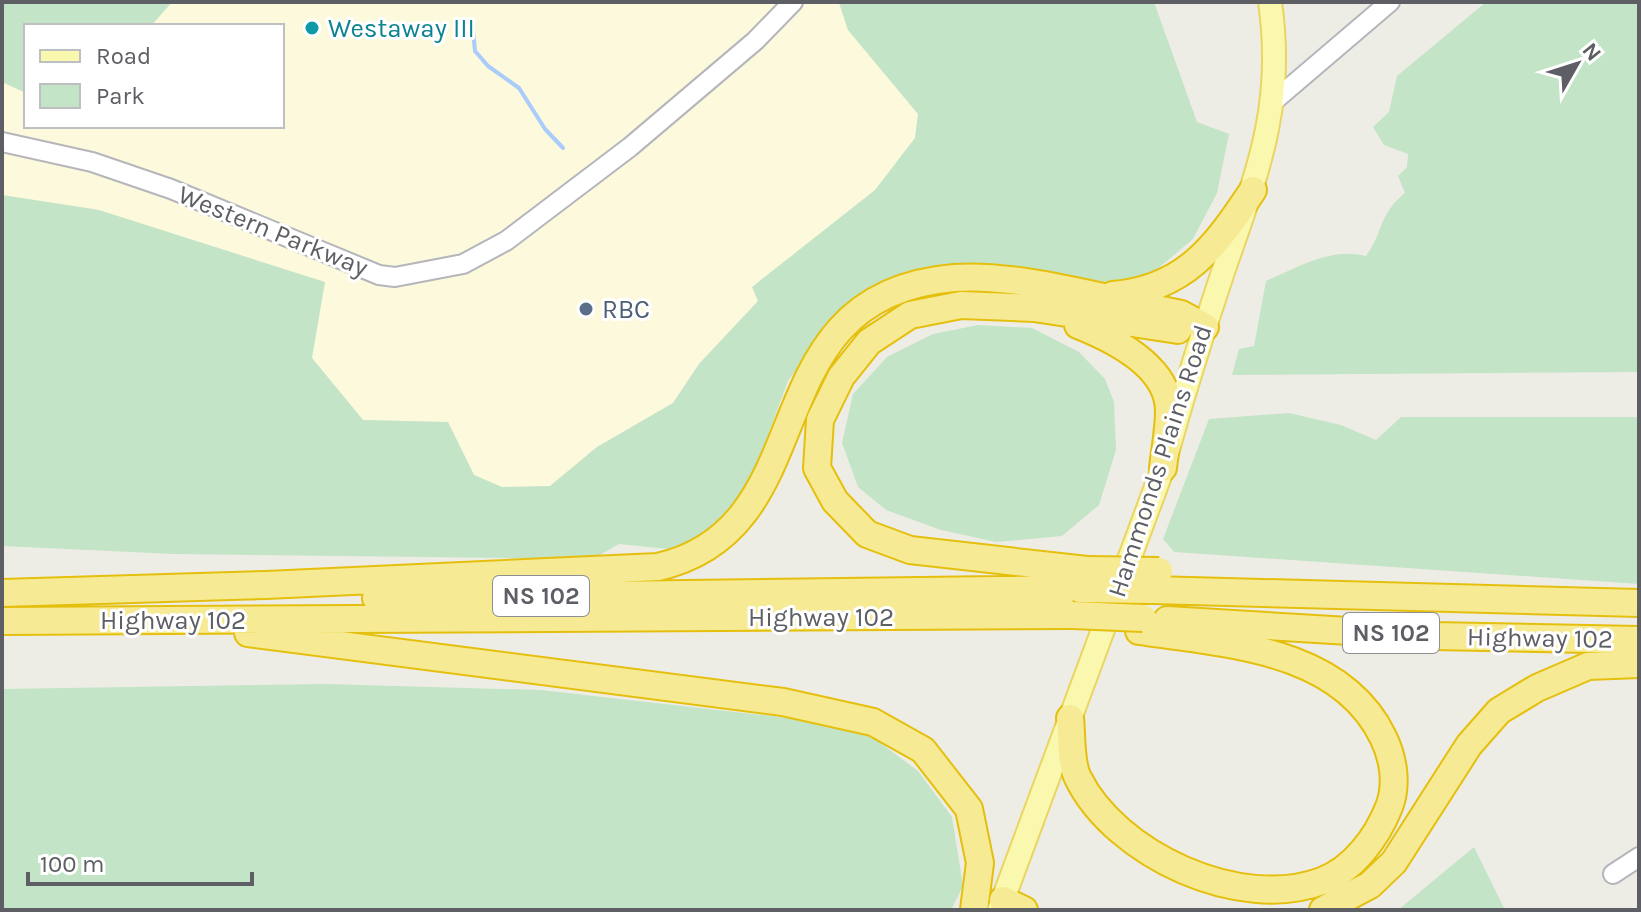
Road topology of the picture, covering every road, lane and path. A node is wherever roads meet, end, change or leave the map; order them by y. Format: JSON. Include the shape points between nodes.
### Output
{"nodes":[{"id":1,"x":793,"y":2,"type":"edge"},
{"id":2,"x":1270,"y":2,"type":"edge"},
{"id":3,"x":1390,"y":2,"type":"edge"},
{"id":4,"x":1274,"y":101,"type":"junction"},
{"id":5,"x":2,"y":142,"type":"edge"},
{"id":6,"x":1253,"y":190,"type":"junction"},
{"id":7,"x":1092,"y":297,"type":"junction"},
{"id":8,"x":1034,"y":308,"type":"junction"},
{"id":9,"x":1205,"y":327,"type":"junction"},
{"id":10,"x":1163,"y":468,"type":"junction"},
{"id":11,"x":1084,"y":580,"type":"junction"},
{"id":12,"x":2,"y":594,"type":"edge"},
{"id":13,"x":1639,"y":603,"type":"edge"},
{"id":14,"x":145,"y":620,"type":"junction"},
{"id":15,"x":2,"y":621,"type":"edge"},
{"id":16,"x":1141,"y":625,"type":"junction"},
{"id":17,"x":1639,"y":640,"type":"edge"},
{"id":18,"x":1639,"y":664,"type":"edge"},
{"id":19,"x":1070,"y":718,"type":"junction"},
{"id":20,"x":1639,"y":857,"type":"edge"},
{"id":21,"x":1613,"y":874,"type":"dead end"},
{"id":22,"x":1008,"y":907,"type":"edge"},
{"id":23,"x":974,"y":910,"type":"edge"},
{"id":24,"x":1323,"y":910,"type":"edge"}],
"edges":[{"from":1,"to":5,"type":"street","name":"Western Parkway","via":[[630,147],[527,225],[463,264],[425,272],[379,275],[171,189],[92,162]]},
{"from":2,"to":4,"type":"main road","name":"Hammonds Plains Road"},
{"from":3,"to":4,"type":"street"},
{"from":4,"to":6,"type":"main road","name":"Hammonds Plains Road"},
{"from":6,"to":7,"type":"highway","via":[[1211,250],[1189,268],[1137,293]]},
{"from":6,"to":9,"type":"main road","name":"Hammonds Plains Road"},
{"from":7,"to":9,"type":"highway","via":[[1181,314]]},
{"from":7,"to":12,"type":"highway","via":[[1001,279],[953,278],[909,286],[863,309],[814,363],[751,507],[719,541],[675,563],[648,569]]},
{"from":8,"to":9,"type":"highway","via":[[1175,330]]},
{"from":8,"to":10,"type":"highway","via":[[1114,341],[1157,378],[1169,408]]},
{"from":8,"to":11,"type":"highway","via":[[961,305],[910,315],[869,342],[841,377],[820,420],[817,468],[835,501],[867,534],[910,550]]},
{"from":9,"to":10,"type":"main road","name":"Hammonds Plains Road"},
{"from":10,"to":19,"type":"main road","name":"Hammonds Plains Road"},
{"from":11,"to":12,"type":"highway","name":"Highway 102","number":"NS 102","via":[[418,597]]},
{"from":11,"to":13,"type":"highway","name":"Highway 102","number":"NS 102","bridge":true},
{"from":14,"to":15,"type":"highway","name":"Highway 102","number":"NS 102"},
{"from":14,"to":16,"type":"highway","name":"Highway 102","number":"NS 102","bridge":true,"via":[[972,616]]},
{"from":14,"to":23,"type":"highway","via":[[783,702],[873,722],[923,750],[969,809],[980,863]]},
{"from":16,"to":17,"type":"highway","name":"Highway 102","number":"NS 102"},
{"from":16,"to":19,"type":"highway","via":[[1268,650],[1329,677],[1371,712],[1393,757],[1391,803],[1376,837],[1351,863],[1325,880],[1299,888],[1262,890],[1170,865],[1135,844],[1099,812],[1076,775]]},
{"from":18,"to":24,"type":"highway","via":[[1588,666],[1499,711],[1469,745],[1394,862],[1370,885]]},
{"from":19,"to":22,"type":"main road","name":"Hammonds Plains Road"},
{"from":20,"to":21,"type":"street"}]}
